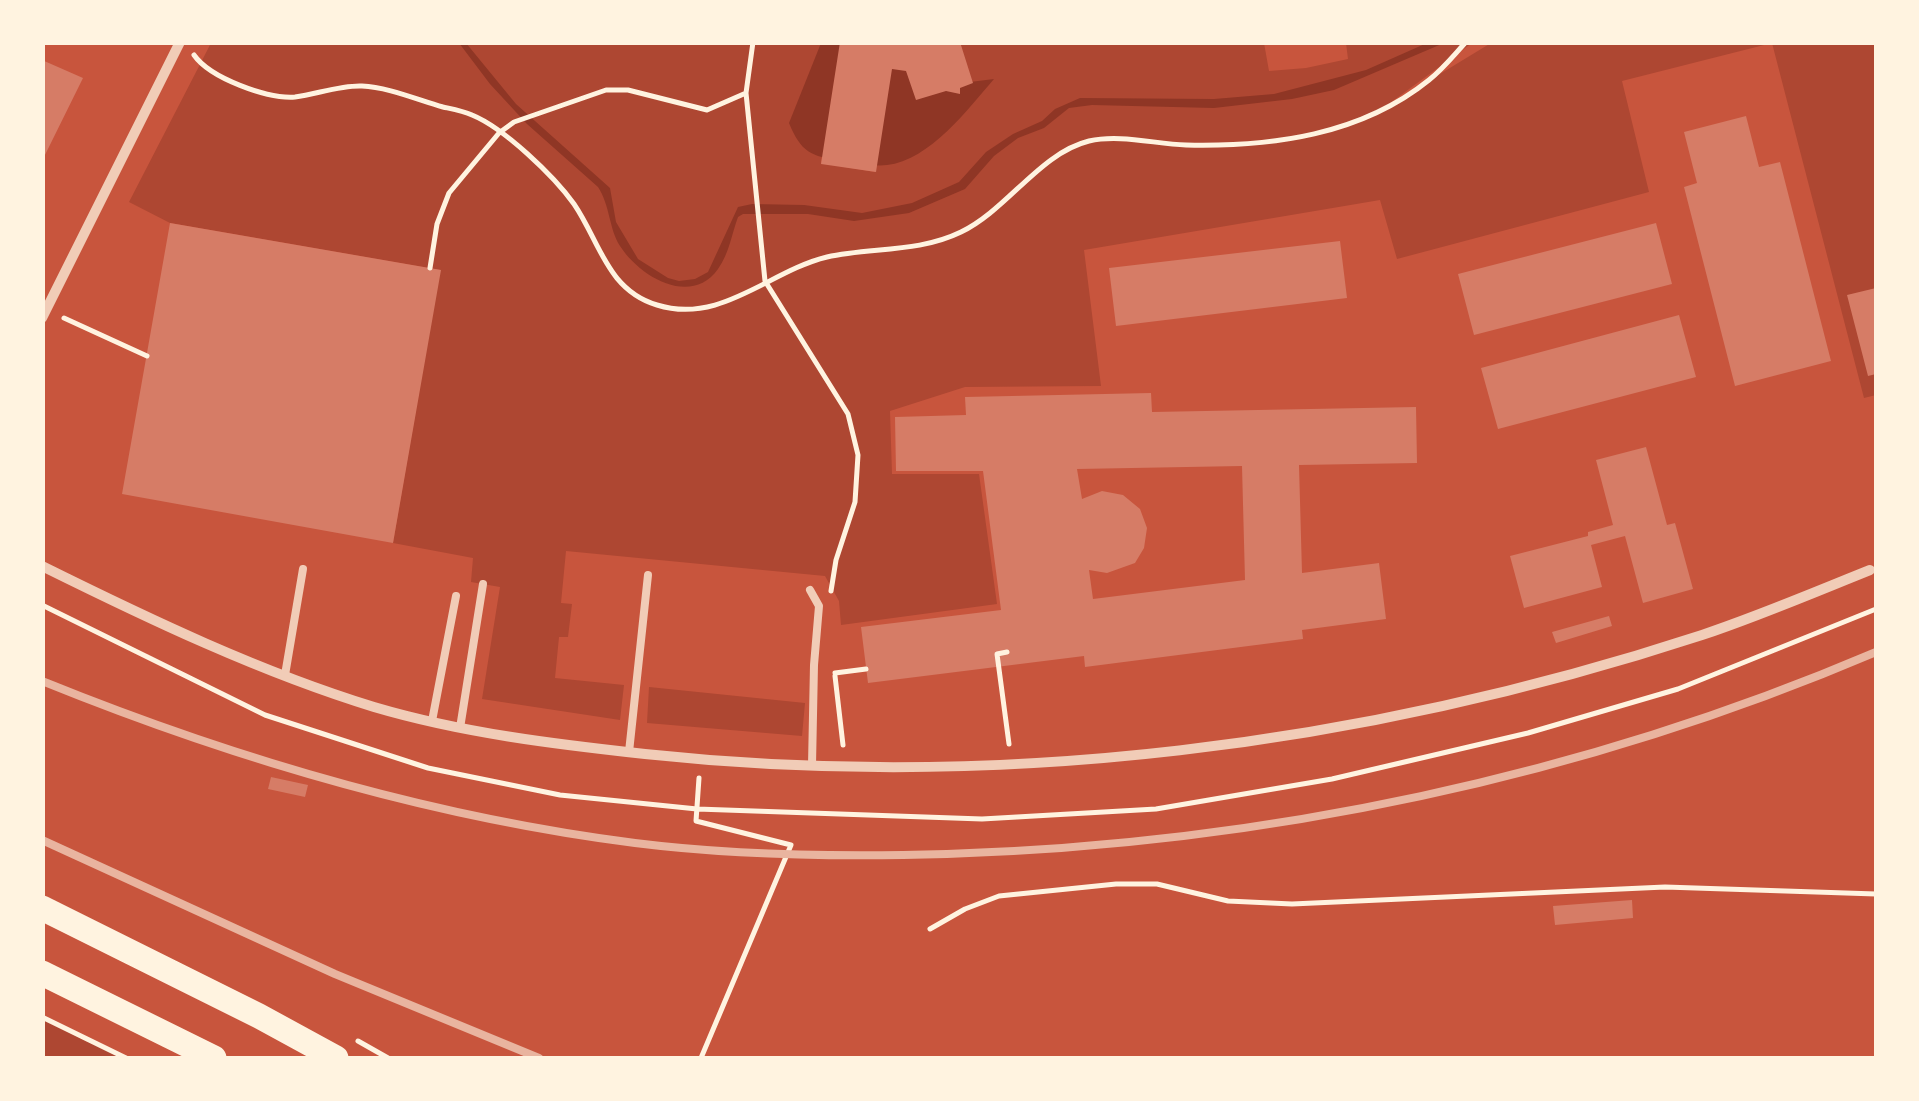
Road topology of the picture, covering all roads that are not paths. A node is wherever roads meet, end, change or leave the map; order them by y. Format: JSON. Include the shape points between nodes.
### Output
{"nodes":[{"id":1,"x":183,"y":42,"type":"edge"},
{"id":2,"x":45,"y":314,"type":"edge"},
{"id":3,"x":42,"y":566,"type":"edge"},
{"id":4,"x":303,"y":569,"type":"dead end"},
{"id":5,"x":1870,"y":570,"type":"dead end"},
{"id":6,"x":648,"y":575,"type":"dead end"},
{"id":7,"x":483,"y":584,"type":"dead end"},
{"id":8,"x":810,"y":590,"type":"dead end"},
{"id":9,"x":456,"y":596,"type":"dead end"},
{"id":10,"x":286,"y":675,"type":"junction"},
{"id":11,"x":432,"y":721,"type":"junction"},
{"id":12,"x":460,"y":728,"type":"junction"},
{"id":13,"x":629,"y":752,"type":"junction"},
{"id":14,"x":812,"y":766,"type":"junction"},
{"id":15,"x":42,"y":908,"type":"edge"},
{"id":16,"x":42,"y":973,"type":"edge"},
{"id":17,"x":214,"y":1058,"type":"edge"},
{"id":18,"x":336,"y":1058,"type":"edge"}],
"edges":[{"from":1,"to":2,"type":"street"},
{"from":3,"to":10,"type":"street"},
{"from":4,"to":10,"type":"lane"},
{"from":5,"to":14,"type":"street","via":[[1705,634],[1387,718],[1211,746],[1012,764]]},
{"from":6,"to":13,"type":"lane"},
{"from":7,"to":12,"type":"lane"},
{"from":8,"to":14,"type":"lane","via":[[820,606]]},
{"from":9,"to":11,"type":"lane"},
{"from":10,"to":11,"type":"street"},
{"from":11,"to":12,"type":"street"},
{"from":12,"to":13,"type":"street"},
{"from":13,"to":14,"type":"street"},
{"from":15,"to":18,"type":"main road"},
{"from":16,"to":17,"type":"main road"}]}
